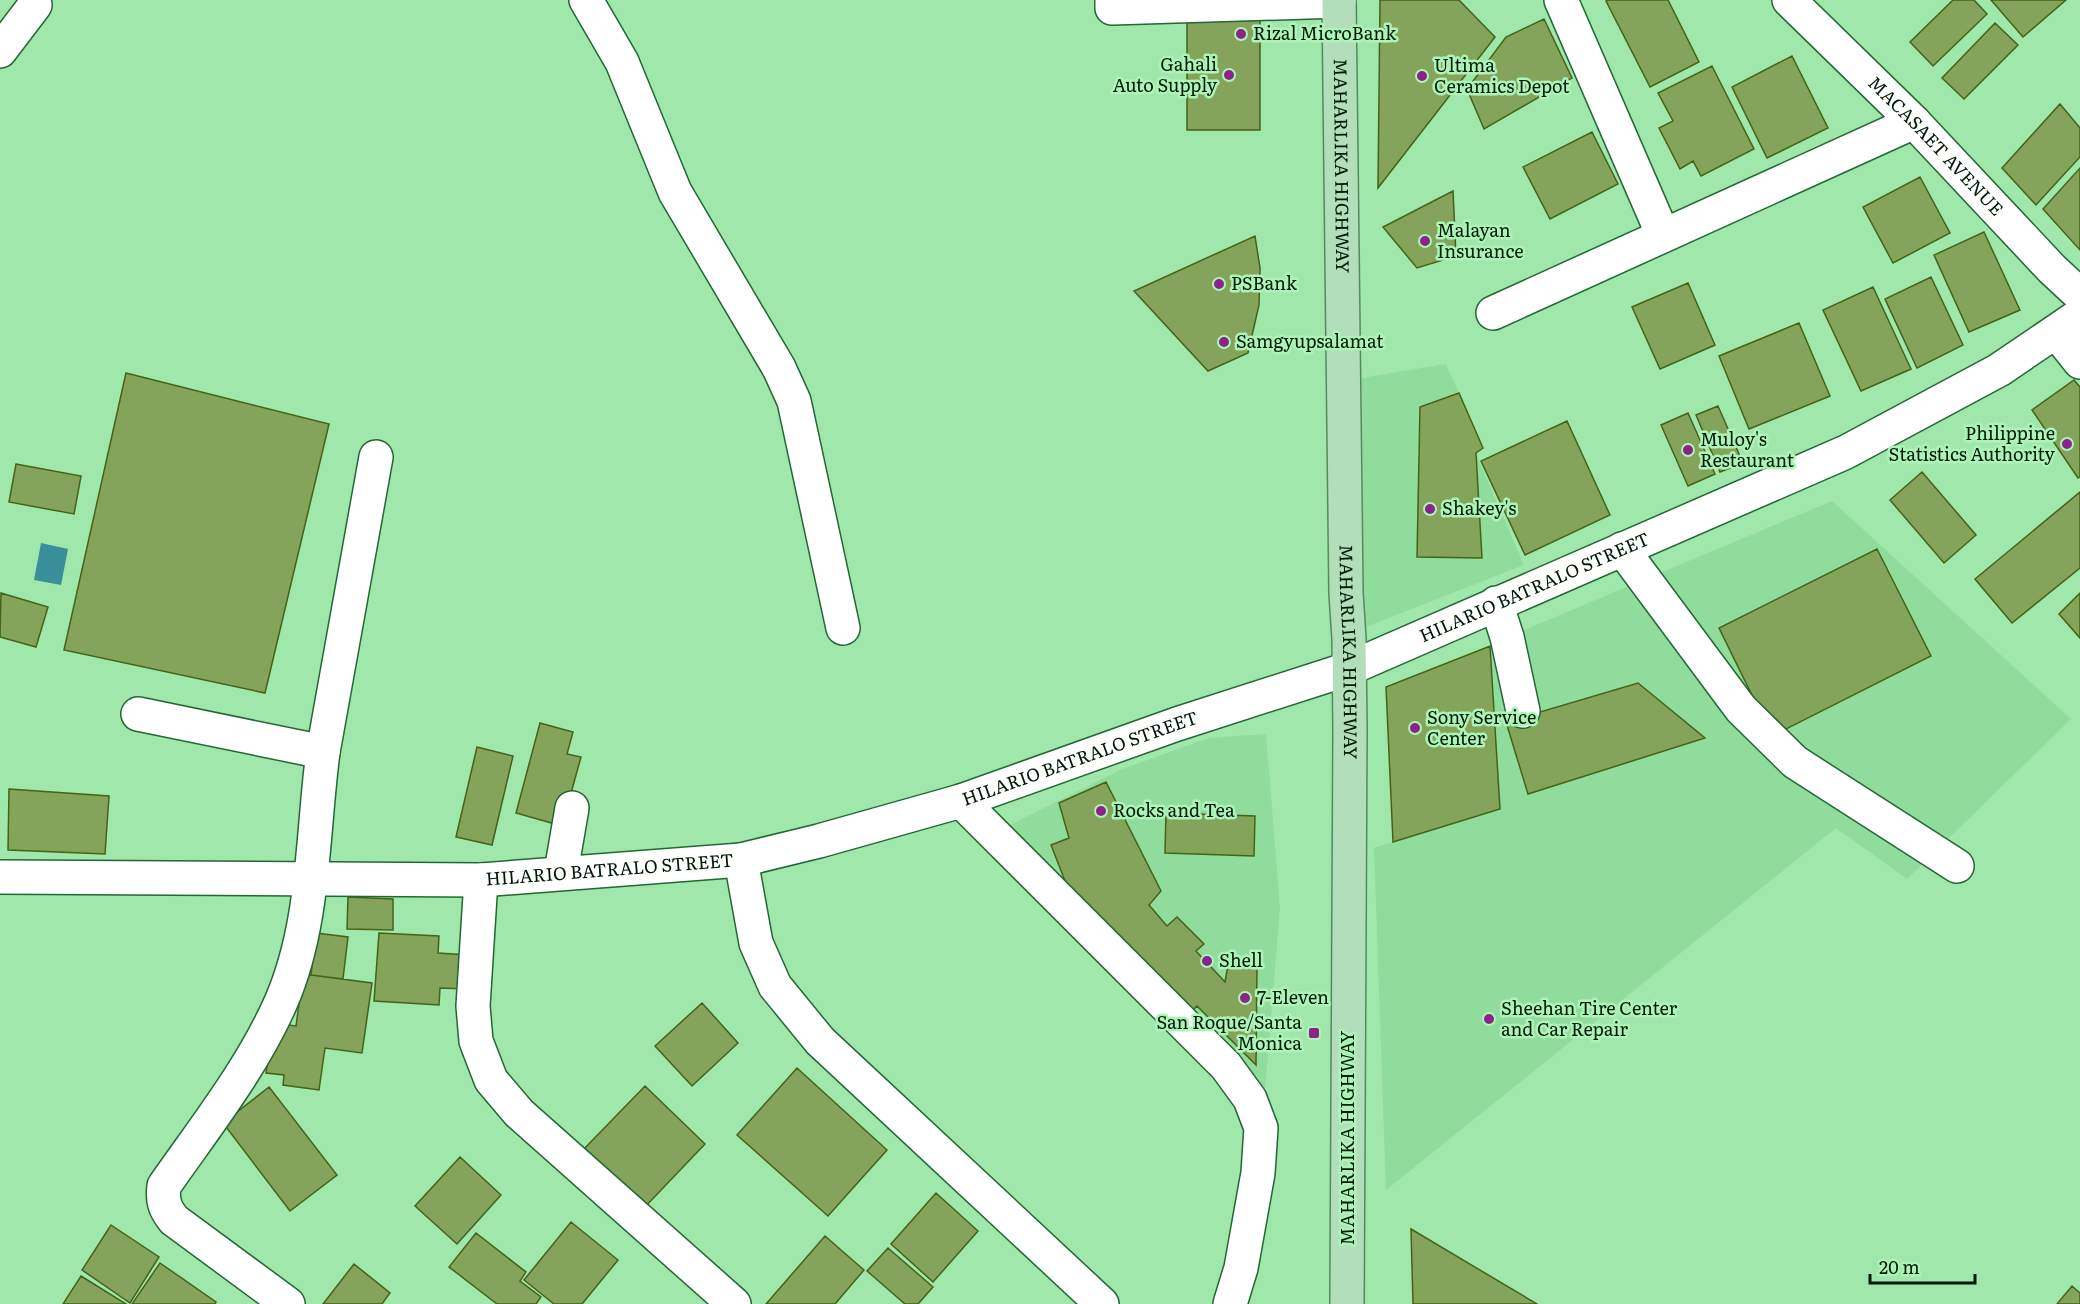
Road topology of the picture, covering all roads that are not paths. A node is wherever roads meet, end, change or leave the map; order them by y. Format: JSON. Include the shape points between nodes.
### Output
{"nodes":[{"id":1,"x":586,"y":0,"type":"edge"},
{"id":2,"x":1112,"y":0,"type":"edge"},
{"id":3,"x":1561,"y":0,"type":"edge"},
{"id":4,"x":1789,"y":0,"type":"edge"},
{"id":5,"x":1339,"y":1,"type":"edge"},
{"id":6,"x":35,"y":5,"type":"dead end"},
{"id":7,"x":0,"y":51,"type":"edge"},
{"id":8,"x":1914,"y":122,"type":"junction"},
{"id":9,"x":1663,"y":235,"type":"junction"},
{"id":10,"x":2080,"y":295,"type":"edge"},
{"id":11,"x":1493,"y":313,"type":"dead end"},
{"id":12,"x":2068,"y":324,"type":"edge"},
{"id":13,"x":2080,"y":362,"type":"edge"},
{"id":14,"x":376,"y":457,"type":"dead end"},
{"id":15,"x":1622,"y":549,"type":"junction"},
{"id":16,"x":1496,"y":603,"type":"junction"},
{"id":17,"x":843,"y":628,"type":"dead end"},
{"id":18,"x":1348,"y":669,"type":"junction"},
{"id":19,"x":1523,"y":711,"type":"dead end"},
{"id":20,"x":138,"y":714,"type":"dead end"},
{"id":21,"x":323,"y":752,"type":"junction"},
{"id":22,"x":961,"y":801,"type":"junction"},
{"id":23,"x":572,"y":808,"type":"dead end"},
{"id":24,"x":741,"y":860,"type":"junction"},
{"id":25,"x":1957,"y":866,"type":"dead end"},
{"id":26,"x":561,"y":872,"type":"junction"},
{"id":27,"x":0,"y":877,"type":"edge"},
{"id":28,"x":311,"y":879,"type":"junction"},
{"id":29,"x":481,"y":880,"type":"junction"},
{"id":30,"x":288,"y":1304,"type":"edge"},
{"id":31,"x":734,"y":1304,"type":"edge"},
{"id":32,"x":1102,"y":1304,"type":"edge"},
{"id":33,"x":1230,"y":1304,"type":"edge"},
{"id":34,"x":1347,"y":1304,"type":"edge"}],
"edges":[{"from":1,"to":17,"type":"street","via":[[622,62],[675,192],[779,368],[794,401]]},
{"from":2,"to":5,"type":"street","via":[[1112,8]]},
{"from":3,"to":9,"type":"street"},
{"from":4,"to":8,"type":"street","name":"MACASAET AVENUE"},
{"from":5,"to":18,"type":"main road","name":"MAHARLIKA HIGHWAY"},
{"from":6,"to":7,"type":"street"},
{"from":8,"to":9,"type":"street"},
{"from":8,"to":10,"type":"street","name":"MACASAET AVENUE"},
{"from":9,"to":11,"type":"street"},
{"from":12,"to":13,"type":"street"},
{"from":12,"to":15,"type":"street","name":"HILARIO BATRALO STREET","via":[[1999,370],[1846,452]]},
{"from":14,"to":21,"type":"street"},
{"from":15,"to":16,"type":"street","name":"HILARIO BATRALO STREET"},
{"from":15,"to":25,"type":"street","via":[[1741,709],[1795,762]]},
{"from":16,"to":18,"type":"street","name":"HILARIO BATRALO STREET"},
{"from":16,"to":19,"type":"street"},
{"from":18,"to":22,"type":"street","name":"HILARIO BATRALO STREET","via":[[1177,724]]},
{"from":18,"to":34,"type":"main road","name":"MAHARLIKA HIGHWAY"},
{"from":20,"to":21,"type":"street"},
{"from":21,"to":28,"type":"street"},
{"from":22,"to":24,"type":"street","name":"HILARIO BATRALO STREET"},
{"from":22,"to":33,"type":"street","via":[[1226,1066],[1250,1099],[1261,1128],[1258,1173],[1241,1268]]},
{"from":23,"to":26,"type":"street"},
{"from":24,"to":26,"type":"street","name":"HILARIO BATRALO STREET"},
{"from":24,"to":32,"type":"street","via":[[756,943],[775,986],[820,1041]]},
{"from":26,"to":29,"type":"street","name":"HILARIO BATRALO STREET"},
{"from":27,"to":28,"type":"street","name":"HILARIO BATRALO STREET"},
{"from":28,"to":29,"type":"street","name":"HILARIO BATRALO STREET"},
{"from":28,"to":30,"type":"street","via":[[299,945],[282,1001],[256,1053],[164,1186],[162,1198],[174,1220]]},
{"from":29,"to":31,"type":"street","via":[[473,1006],[476,1041],[491,1080],[519,1113]]}]}
